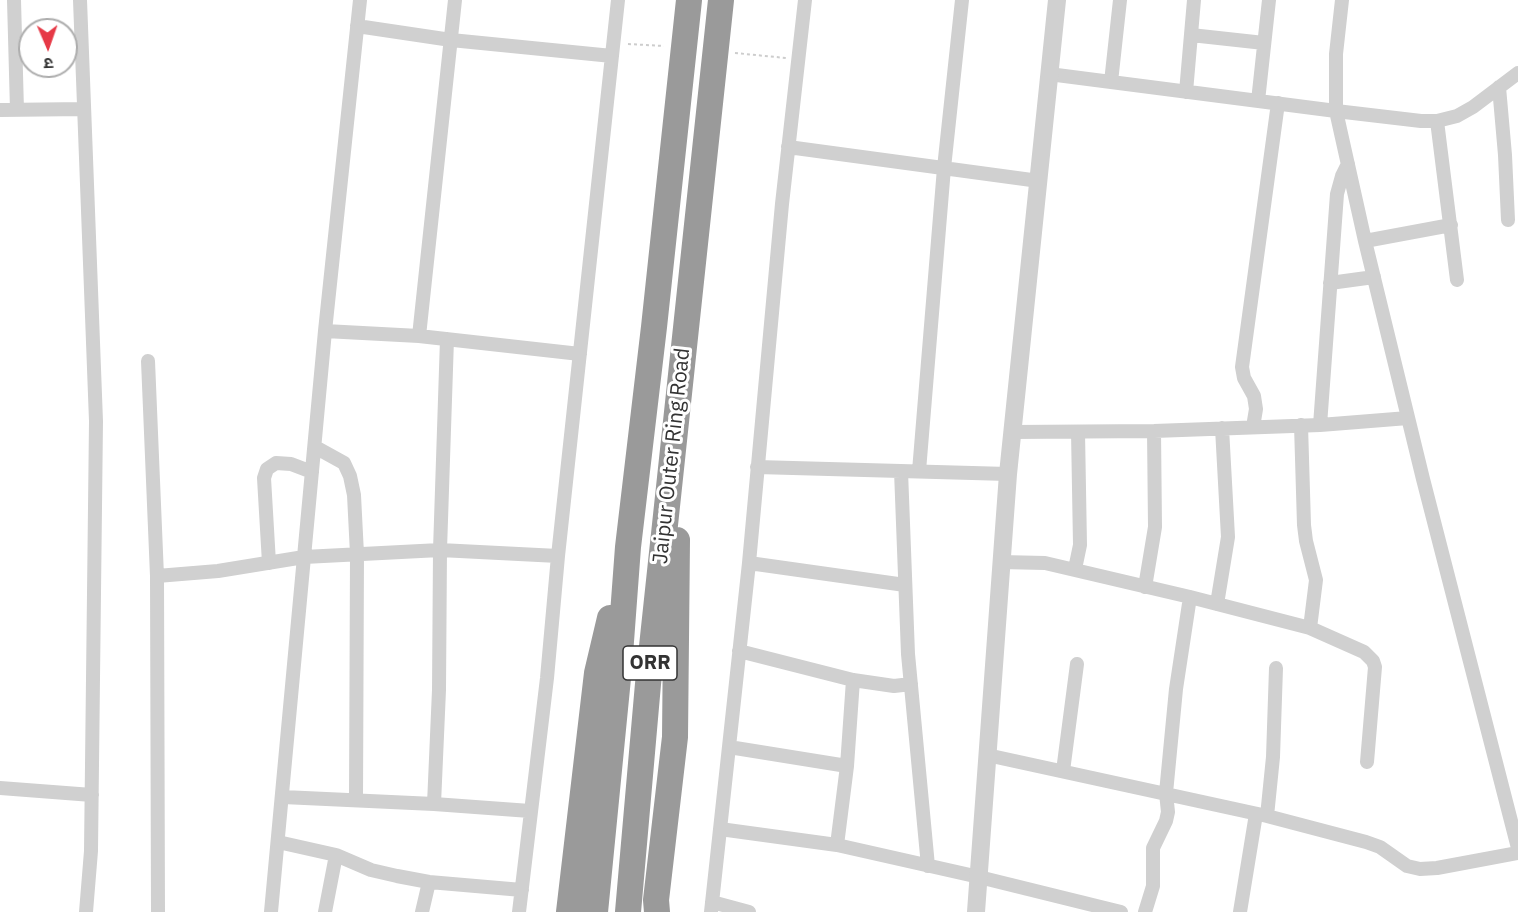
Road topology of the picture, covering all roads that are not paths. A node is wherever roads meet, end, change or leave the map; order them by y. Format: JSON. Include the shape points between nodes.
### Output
{"nodes":[{"id":1,"x":15,"y":0,"type":"edge"},
{"id":2,"x":80,"y":0,"type":"edge"},
{"id":3,"x":360,"y":0,"type":"edge"},
{"id":4,"x":455,"y":0,"type":"edge"},
{"id":5,"x":618,"y":0,"type":"edge"},
{"id":6,"x":805,"y":0,"type":"edge"},
{"id":7,"x":962,"y":0,"type":"edge"},
{"id":8,"x":1057,"y":0,"type":"edge"},
{"id":9,"x":1120,"y":0,"type":"edge"},
{"id":10,"x":1194,"y":0,"type":"edge"},
{"id":11,"x":1269,"y":0,"type":"edge"},
{"id":12,"x":1342,"y":0,"type":"edge"},
{"id":13,"x":688,"y":10,"type":"edge"},
{"id":14,"x":720,"y":12,"type":"edge"},
{"id":15,"x":357,"y":26,"type":"junction"},
{"id":16,"x":1191,"y":35,"type":"junction"},
{"id":17,"x":451,"y":40,"type":"junction"},
{"id":18,"x":1264,"y":43,"type":"junction"},
{"id":19,"x":612,"y":56,"type":"junction"},
{"id":20,"x":1518,"y":73,"type":"edge"},
{"id":21,"x":1049,"y":74,"type":"junction"},
{"id":22,"x":1111,"y":82,"type":"junction"},
{"id":23,"x":1499,"y":87,"type":"junction"},
{"id":24,"x":1186,"y":92,"type":"junction"},
{"id":25,"x":1258,"y":101,"type":"junction"},
{"id":26,"x":1278,"y":103,"type":"junction"},
{"id":27,"x":84,"y":109,"type":"junction"},
{"id":28,"x":0,"y":110,"type":"edge"},
{"id":29,"x":17,"y":110,"type":"junction"},
{"id":30,"x":1336,"y":111,"type":"junction"},
{"id":31,"x":1437,"y":121,"type":"junction"},
{"id":32,"x":788,"y":147,"type":"junction"},
{"id":33,"x":1348,"y":164,"type":"junction"},
{"id":34,"x":944,"y":168,"type":"junction"},
{"id":35,"x":1039,"y":181,"type":"junction"},
{"id":36,"x":1508,"y":220,"type":"dead end"},
{"id":37,"x":1451,"y":225,"type":"junction"},
{"id":38,"x":1365,"y":241,"type":"junction"},
{"id":39,"x":1374,"y":278,"type":"junction"},
{"id":40,"x":1457,"y":280,"type":"dead end"},
{"id":41,"x":1330,"y":283,"type":"junction"},
{"id":42,"x":325,"y":331,"type":"junction"},
{"id":43,"x":419,"y":336,"type":"junction"},
{"id":44,"x":447,"y":339,"type":"junction"},
{"id":45,"x":580,"y":354,"type":"junction"},
{"id":46,"x":148,"y":361,"type":"dead end"},
{"id":47,"x":675,"y":414,"type":"junction"},
{"id":48,"x":1408,"y":418,"type":"junction"},
{"id":49,"x":1320,"y":424,"type":"junction"},
{"id":50,"x":1301,"y":425,"type":"junction"},
{"id":51,"x":1253,"y":427,"type":"junction"},
{"id":52,"x":1222,"y":428,"type":"junction"},
{"id":53,"x":1154,"y":431,"type":"junction"},
{"id":54,"x":1013,"y":432,"type":"junction"},
{"id":55,"x":1078,"y":432,"type":"junction"},
{"id":56,"x":315,"y":447,"type":"junction"},
{"id":57,"x":757,"y":467,"type":"junction"},
{"id":58,"x":901,"y":471,"type":"junction"},
{"id":59,"x":919,"y":471,"type":"junction"},
{"id":60,"x":312,"y":472,"type":"junction"},
{"id":61,"x":1008,"y":474,"type":"junction"},
{"id":62,"x":628,"y":547,"type":"junction"},
{"id":63,"x":440,"y":550,"type":"junction"},
{"id":64,"x":357,"y":554,"type":"junction"},
{"id":65,"x":558,"y":556,"type":"junction"},
{"id":66,"x":304,"y":557,"type":"junction"},
{"id":67,"x":1001,"y":562,"type":"junction"},
{"id":68,"x":269,"y":563,"type":"junction"},
{"id":69,"x":749,"y":563,"type":"junction"},
{"id":70,"x":1076,"y":569,"type":"junction"},
{"id":71,"x":157,"y":576,"type":"junction"},
{"id":72,"x":905,"y":585,"type":"junction"},
{"id":73,"x":1145,"y":587,"type":"junction"},
{"id":74,"x":1190,"y":597,"type":"junction"},
{"id":75,"x":1217,"y":604,"type":"junction"},
{"id":76,"x":1310,"y":628,"type":"junction"},
{"id":77,"x":739,"y":651,"type":"junction"},
{"id":78,"x":1077,"y":664,"type":"dead end"},
{"id":79,"x":1276,"y":668,"type":"dead end"},
{"id":80,"x":853,"y":680,"type":"junction"},
{"id":81,"x":911,"y":684,"type":"junction"},
{"id":82,"x":729,"y":747,"type":"junction"},
{"id":83,"x":987,"y":755,"type":"junction"},
{"id":84,"x":1367,"y":762,"type":"dead end"},
{"id":85,"x":847,"y":766,"type":"junction"},
{"id":86,"x":1063,"y":771,"type":"junction"},
{"id":87,"x":0,"y":788,"type":"edge"},
{"id":88,"x":1166,"y":793,"type":"junction"},
{"id":89,"x":92,"y":795,"type":"junction"},
{"id":90,"x":283,"y":797,"type":"junction"},
{"id":91,"x":356,"y":800,"type":"junction"},
{"id":92,"x":434,"y":804,"type":"junction"},
{"id":93,"x":530,"y":811,"type":"junction"},
{"id":94,"x":1261,"y":815,"type":"junction"},
{"id":95,"x":720,"y":829,"type":"junction"},
{"id":96,"x":278,"y":842,"type":"junction"},
{"id":97,"x":837,"y":846,"type":"junction"},
{"id":98,"x":1518,"y":848,"type":"edge"},
{"id":99,"x":1518,"y":853,"type":"edge"},
{"id":100,"x":336,"y":855,"type":"junction"},
{"id":101,"x":928,"y":866,"type":"junction"},
{"id":102,"x":980,"y":877,"type":"junction"},
{"id":103,"x":429,"y":882,"type":"junction"},
{"id":104,"x":522,"y":890,"type":"junction"},
{"id":105,"x":712,"y":907,"type":"edge"},
{"id":106,"x":86,"y":912,"type":"edge"},
{"id":107,"x":158,"y":912,"type":"edge"},
{"id":108,"x":271,"y":912,"type":"edge"},
{"id":109,"x":325,"y":912,"type":"edge"},
{"id":110,"x":422,"y":912,"type":"edge"},
{"id":111,"x":519,"y":912,"type":"edge"},
{"id":112,"x":569,"y":912,"type":"edge"},
{"id":113,"x":595,"y":912,"type":"edge"},
{"id":114,"x":628,"y":912,"type":"edge"},
{"id":115,"x":657,"y":912,"type":"edge"},
{"id":116,"x":750,"y":912,"type":"edge"},
{"id":117,"x":975,"y":912,"type":"edge"},
{"id":118,"x":1121,"y":912,"type":"edge"},
{"id":119,"x":1145,"y":912,"type":"edge"},
{"id":120,"x":1240,"y":912,"type":"edge"}],
"edges":[{"from":1,"to":29,"type":"street"},
{"from":2,"to":27,"type":"street"},
{"from":3,"to":15,"type":"street"},
{"from":4,"to":17,"type":"street"},
{"from":5,"to":19,"type":"street"},
{"from":6,"to":32,"type":"street"},
{"from":7,"to":34,"type":"street"},
{"from":8,"to":21,"type":"street"},
{"from":9,"to":22,"type":"street"},
{"from":10,"to":16,"type":"street"},
{"from":11,"to":18,"type":"street"},
{"from":12,"to":30,"type":"street","via":[[1336,54]]},
{"from":13,"to":62,"type":"highway","name":"Jaipur Outer Ring Road"},
{"from":14,"to":47,"type":"highway","name":"Jaipur Outer Ring Road","number":"ORR"},
{"from":15,"to":17,"type":"street"},
{"from":15,"to":42,"type":"street"},
{"from":16,"to":18,"type":"street"},
{"from":16,"to":24,"type":"street"},
{"from":17,"to":19,"type":"street"},
{"from":17,"to":43,"type":"street"},
{"from":18,"to":25,"type":"street"},
{"from":19,"to":45,"type":"street"},
{"from":20,"to":23,"type":"street"},
{"from":21,"to":22,"type":"street"},
{"from":21,"to":35,"type":"street"},
{"from":22,"to":24,"type":"street"},
{"from":23,"to":31,"type":"street","via":[[1456,117]]},
{"from":23,"to":36,"type":"street"},
{"from":24,"to":25,"type":"street"},
{"from":25,"to":26,"type":"street"},
{"from":26,"to":30,"type":"street"},
{"from":26,"to":51,"type":"street","via":[[1242,367],[1254,396]]},
{"from":27,"to":29,"type":"street"},
{"from":27,"to":89,"type":"street","via":[[96,421]]},
{"from":28,"to":29,"type":"street"},
{"from":30,"to":31,"type":"street"},
{"from":30,"to":33,"type":"street"},
{"from":31,"to":37,"type":"street"},
{"from":32,"to":34,"type":"street"},
{"from":32,"to":57,"type":"street"},
{"from":33,"to":38,"type":"street"},
{"from":33,"to":41,"type":"street","via":[[1337,194]]},
{"from":34,"to":35,"type":"street"},
{"from":34,"to":59,"type":"street"},
{"from":35,"to":54,"type":"street"},
{"from":37,"to":38,"type":"street"},
{"from":37,"to":40,"type":"street"},
{"from":38,"to":39,"type":"street"},
{"from":39,"to":41,"type":"street"},
{"from":39,"to":48,"type":"street"},
{"from":41,"to":49,"type":"street"},
{"from":42,"to":43,"type":"street"},
{"from":42,"to":56,"type":"street"},
{"from":43,"to":44,"type":"street"},
{"from":44,"to":45,"type":"street"},
{"from":44,"to":63,"type":"street"},
{"from":45,"to":65,"type":"street"},
{"from":46,"to":71,"type":"street"},
{"from":47,"to":114,"type":"highway","name":"Jaipur Outer Ring Road","number":"ORR"},
{"from":47,"to":115,"type":"highway","via":[[675,737]]},
{"from":48,"to":49,"type":"street"},
{"from":48,"to":98,"type":"street"},
{"from":49,"to":50,"type":"street"},
{"from":50,"to":51,"type":"street"},
{"from":50,"to":76,"type":"street","via":[[1304,525],[1316,580]]},
{"from":51,"to":52,"type":"street"},
{"from":52,"to":53,"type":"street"},
{"from":52,"to":75,"type":"street","via":[[1228,537]]},
{"from":53,"to":55,"type":"street"},
{"from":53,"to":73,"type":"street","via":[[1155,527]]},
{"from":54,"to":55,"type":"street"},
{"from":54,"to":61,"type":"street"},
{"from":55,"to":70,"type":"street","via":[[1080,545]]},
{"from":56,"to":60,"type":"street"},
{"from":56,"to":64,"type":"street","via":[[344,463],[350,476]]},
{"from":57,"to":58,"type":"street"},
{"from":57,"to":69,"type":"street"},
{"from":58,"to":59,"type":"street"},
{"from":58,"to":72,"type":"street"},
{"from":59,"to":61,"type":"street"},
{"from":60,"to":66,"type":"street"},
{"from":60,"to":68,"type":"street","via":[[291,464],[276,463],[267,469],[264,478]]},
{"from":61,"to":67,"type":"street"},
{"from":62,"to":112,"type":"highway","via":[[597,673]]},
{"from":62,"to":113,"type":"highway"},
{"from":63,"to":64,"type":"street"},
{"from":63,"to":65,"type":"street"},
{"from":63,"to":92,"type":"street"},
{"from":64,"to":66,"type":"street"},
{"from":64,"to":91,"type":"street"},
{"from":65,"to":93,"type":"street"},
{"from":66,"to":68,"type":"street"},
{"from":66,"to":90,"type":"street"},
{"from":67,"to":70,"type":"street","via":[[1029,561]]},
{"from":67,"to":83,"type":"street"},
{"from":68,"to":71,"type":"street"},
{"from":69,"to":72,"type":"street"},
{"from":69,"to":77,"type":"street"},
{"from":70,"to":73,"type":"street"},
{"from":71,"to":107,"type":"street"},
{"from":72,"to":81,"type":"street"},
{"from":73,"to":74,"type":"street"},
{"from":74,"to":75,"type":"street"},
{"from":74,"to":88,"type":"street","via":[[1177,678]]},
{"from":75,"to":76,"type":"street"},
{"from":76,"to":84,"type":"street","via":[[1364,652],[1373,661]]},
{"from":77,"to":80,"type":"street"},
{"from":77,"to":82,"type":"street"},
{"from":78,"to":86,"type":"street"},
{"from":79,"to":94,"type":"street","via":[[1273,757]]},
{"from":80,"to":81,"type":"street","via":[[894,686]]},
{"from":80,"to":85,"type":"street"},
{"from":81,"to":101,"type":"street"},
{"from":82,"to":85,"type":"street"},
{"from":82,"to":95,"type":"street"},
{"from":83,"to":86,"type":"street"},
{"from":83,"to":102,"type":"street"},
{"from":85,"to":97,"type":"street"},
{"from":86,"to":88,"type":"street"},
{"from":87,"to":89,"type":"street"},
{"from":88,"to":94,"type":"street"},
{"from":88,"to":119,"type":"street","via":[[1168,812],[1153,848],[1153,886]]},
{"from":89,"to":106,"type":"street"},
{"from":90,"to":91,"type":"street"},
{"from":90,"to":96,"type":"street"},
{"from":91,"to":92,"type":"street"},
{"from":92,"to":93,"type":"street"},
{"from":93,"to":104,"type":"street"},
{"from":94,"to":99,"type":"street","via":[[1380,847],[1407,866],[1420,869]]},
{"from":94,"to":120,"type":"street"},
{"from":95,"to":97,"type":"street"},
{"from":95,"to":105,"type":"street"},
{"from":96,"to":100,"type":"street"},
{"from":96,"to":108,"type":"street"},
{"from":97,"to":101,"type":"street"},
{"from":100,"to":103,"type":"street","via":[[371,870]]},
{"from":100,"to":109,"type":"street"},
{"from":101,"to":102,"type":"street"},
{"from":102,"to":117,"type":"street"},
{"from":102,"to":118,"type":"street"},
{"from":103,"to":104,"type":"street"},
{"from":103,"to":110,"type":"street"},
{"from":104,"to":111,"type":"street"},
{"from":105,"to":116,"type":"street"}]}
